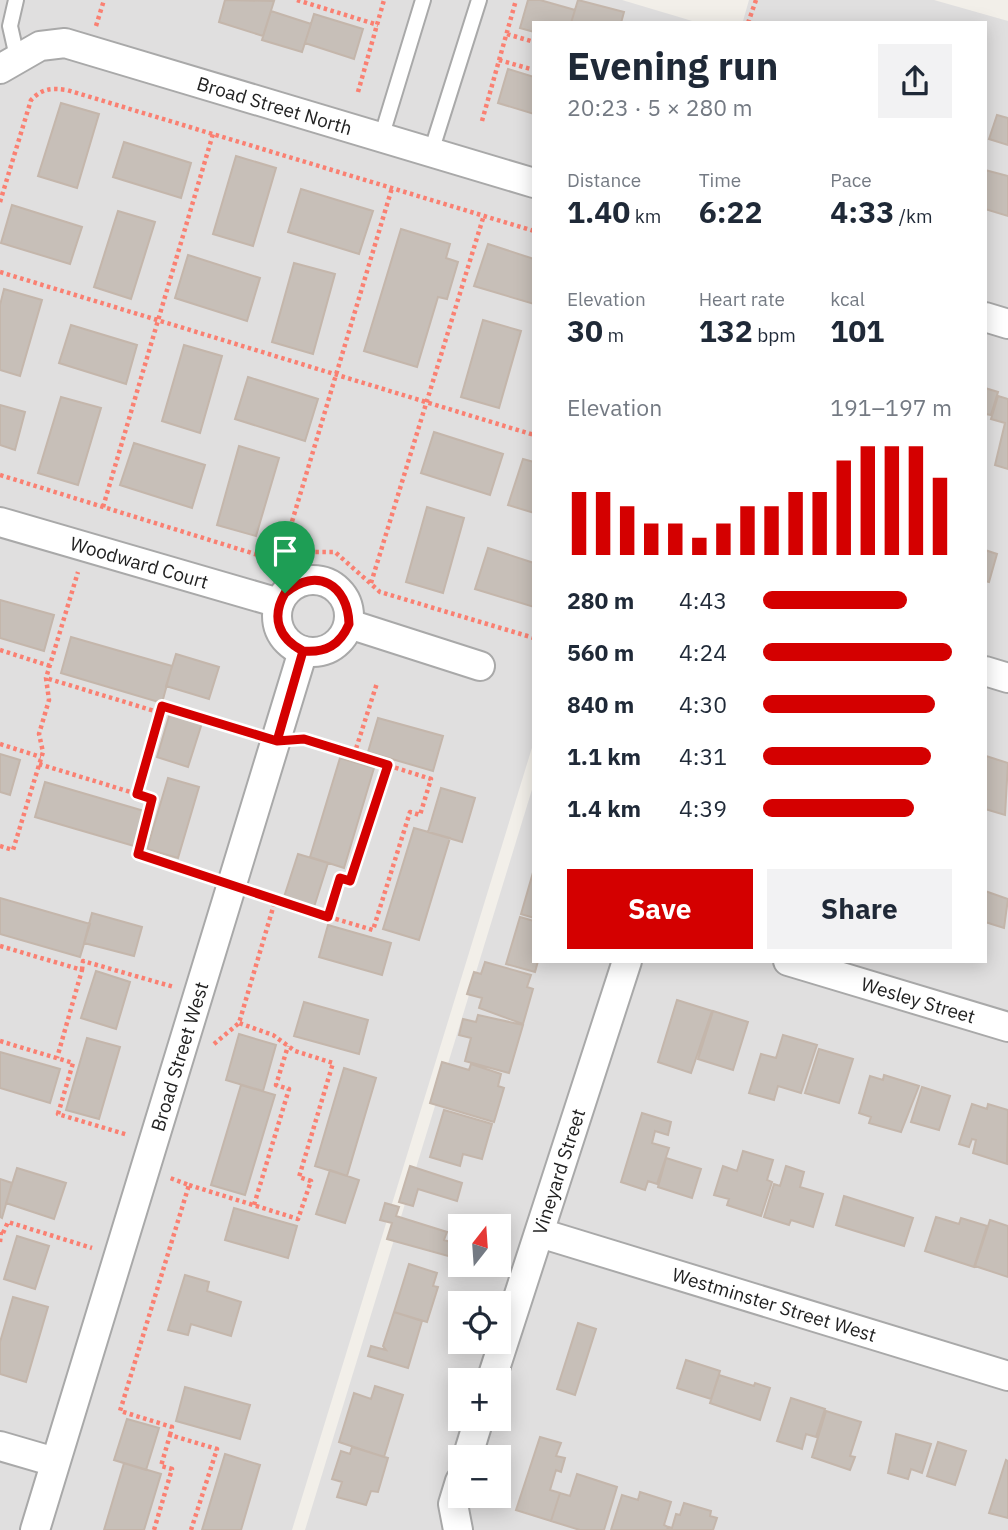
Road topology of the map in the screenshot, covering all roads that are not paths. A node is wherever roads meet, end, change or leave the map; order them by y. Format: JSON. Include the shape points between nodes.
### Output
{"nodes":[{"id":1,"x":16,"y":0,"type":"edge"},
{"id":2,"x":423,"y":0,"type":"edge"},
{"id":3,"x":479,"y":0,"type":"edge"},
{"id":4,"x":9,"y":63,"type":"edge"},
{"id":5,"x":381,"y":138,"type":"junction"},
{"id":6,"x":431,"y":152,"type":"junction"},
{"id":7,"x":532,"y":182,"type":"edge"},
{"id":8,"x":987,"y":318,"type":"edge"},
{"id":9,"x":1008,"y":324,"type":"edge"},
{"id":10,"x":0,"y":522,"type":"edge"},
{"id":11,"x":279,"y":603,"type":"junction"},
{"id":12,"x":349,"y":624,"type":"junction"},
{"id":13,"x":303,"y":651,"type":"junction"},
{"id":14,"x":480,"y":666,"type":"dead end"},
{"id":15,"x":987,"y":672,"type":"edge"},
{"id":16,"x":1008,"y":678,"type":"edge"},
{"id":17,"x":626,"y":963,"type":"edge"},
{"id":18,"x":795,"y":963,"type":"edge"},
{"id":19,"x":1008,"y":1027,"type":"edge"},
{"id":20,"x":540,"y":1233,"type":"junction"},
{"id":21,"x":495,"y":1368,"type":"edge"},
{"id":22,"x":1008,"y":1376,"type":"edge"},
{"id":23,"x":0,"y":1446,"type":"edge"},
{"id":24,"x":55,"y":1462,"type":"junction"},
{"id":25,"x":454,"y":1508,"type":"edge"},
{"id":26,"x":35,"y":1530,"type":"edge"},
{"id":27,"x":458,"y":1530,"type":"edge"}],
"edges":[{"from":1,"to":4,"type":"lane"},
{"from":2,"to":5,"type":"lane"},
{"from":3,"to":6,"type":"lane"},
{"from":4,"to":5,"type":"street","name":"Broad Street North","via":[[40,46],[65,44]]},
{"from":5,"to":6,"type":"street","name":"Broad Street North"},
{"from":6,"to":7,"type":"street","name":"Broad Street North"},
{"from":8,"to":9,"type":"street"},
{"from":10,"to":11,"type":"street","name":"Woodward Court"},
{"from":11,"to":12,"type":"street","via":[[285,593],[305,581],[328,584],[345,600]]},
{"from":11,"to":13,"type":"street","via":[[278,626],[284,638]]},
{"from":12,"to":13,"type":"street","via":[[327,650]]},
{"from":12,"to":14,"type":"street"},
{"from":13,"to":24,"type":"street","name":"Broad Street West"},
{"from":15,"to":16,"type":"street"},
{"from":17,"to":20,"type":"street","name":"Vineyard Street"},
{"from":18,"to":19,"type":"street","name":"Wesley Street"},
{"from":20,"to":21,"type":"street","name":"Vineyard Street"},
{"from":20,"to":22,"type":"street","name":"Westminster Street West"},
{"from":23,"to":24,"type":"street"},
{"from":24,"to":26,"type":"street","name":"Broad Street West"},
{"from":25,"to":27,"type":"street"}]}
